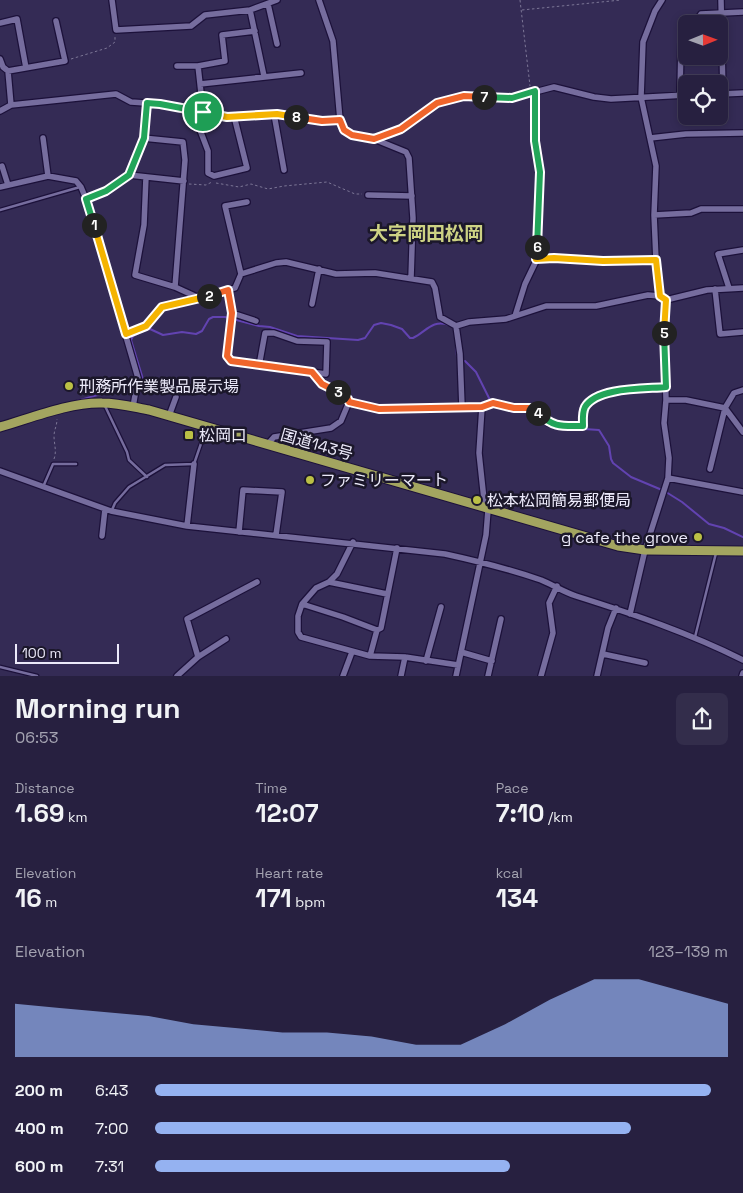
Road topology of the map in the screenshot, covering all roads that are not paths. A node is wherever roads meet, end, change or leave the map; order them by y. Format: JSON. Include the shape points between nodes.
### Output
{"nodes":[{"id":1,"x":112,"y":0,"type":"edge"},
{"id":2,"x":277,"y":0,"type":"edge"},
{"id":3,"x":319,"y":0,"type":"edge"},
{"id":4,"x":662,"y":0,"type":"edge"},
{"id":5,"x":721,"y":0,"type":"edge"},
{"id":6,"x":268,"y":4,"type":"junction"},
{"id":7,"x":250,"y":10,"type":"junction"},
{"id":8,"x":721,"y":12,"type":"junction"},
{"id":9,"x":743,"y":12,"type":"edge"},
{"id":10,"x":700,"y":15,"type":"edge"},
{"id":11,"x":56,"y":21,"type":"dead end"},
{"id":12,"x":0,"y":23,"type":"edge"},
{"id":13,"x":255,"y":31,"type":"junction"},
{"id":14,"x":277,"y":44,"type":"dead end"},
{"id":15,"x":0,"y":60,"type":"edge"},
{"id":16,"x":177,"y":66,"type":"dead end"},
{"id":17,"x":198,"y":66,"type":"junction"},
{"id":18,"x":26,"y":68,"type":"junction"},
{"id":19,"x":8,"y":71,"type":"junction"},
{"id":20,"x":301,"y":74,"type":"dead end"},
{"id":21,"x":721,"y":75,"type":"edge"},
{"id":22,"x":264,"y":76,"type":"junction"},
{"id":23,"x":200,"y":84,"type":"junction"},
{"id":24,"x":533,"y":92,"type":"junction"},
{"id":25,"x":743,"y":93,"type":"edge"},
{"id":26,"x":728,"y":94,"type":"edge"},
{"id":27,"x":678,"y":95,"type":"edge"},
{"id":28,"x":641,"y":97,"type":"junction"},
{"id":29,"x":147,"y":103,"type":"junction"},
{"id":30,"x":11,"y":105,"type":"junction"},
{"id":31,"x":0,"y":111,"type":"edge"},
{"id":32,"x":196,"y":111,"type":"junction"},
{"id":33,"x":203,"y":112,"type":"junction"},
{"id":34,"x":274,"y":114,"type":"junction"},
{"id":35,"x":234,"y":116,"type":"junction"},
{"id":36,"x":340,"y":120,"type":"junction"},
{"id":37,"x":743,"y":133,"type":"edge"},
{"id":38,"x":44,"y":138,"type":"dead end"},
{"id":39,"x":144,"y":138,"type":"junction"},
{"id":40,"x":650,"y":138,"type":"junction"},
{"id":41,"x":374,"y":139,"type":"junction"},
{"id":42,"x":2,"y":166,"type":"dead end"},
{"id":43,"x":284,"y":170,"type":"dead end"},
{"id":44,"x":540,"y":172,"type":"joint"},
{"id":45,"x":129,"y":175,"type":"junction"},
{"id":46,"x":48,"y":176,"type":"junction"},
{"id":47,"x":146,"y":177,"type":"junction"},
{"id":48,"x":184,"y":182,"type":"junction"},
{"id":49,"x":8,"y":185,"type":"junction"},
{"id":50,"x":81,"y":186,"type":"junction"},
{"id":51,"x":0,"y":187,"type":"edge"},
{"id":52,"x":368,"y":195,"type":"road end"},
{"id":53,"x":412,"y":196,"type":"junction"},
{"id":54,"x":86,"y":199,"type":"junction"},
{"id":55,"x":247,"y":202,"type":"dead end"},
{"id":56,"x":743,"y":209,"type":"edge"},
{"id":57,"x":0,"y":210,"type":"edge"},
{"id":58,"x":654,"y":215,"type":"junction"},
{"id":59,"x":743,"y":250,"type":"edge"},
{"id":60,"x":536,"y":259,"type":"junction"},
{"id":61,"x":656,"y":260,"type":"junction"},
{"id":62,"x":318,"y":269,"type":"junction"},
{"id":63,"x":242,"y":274,"type":"junction"},
{"id":64,"x":411,"y":278,"type":"junction"},
{"id":65,"x":175,"y":287,"type":"junction"},
{"id":66,"x":729,"y":288,"type":"junction"},
{"id":67,"x":743,"y":288,"type":"edge"},
{"id":68,"x":715,"y":289,"type":"junction"},
{"id":69,"x":228,"y":290,"type":"junction"},
{"id":70,"x":660,"y":296,"type":"junction"},
{"id":71,"x":200,"y":299,"type":"junction"},
{"id":72,"x":666,"y":300,"type":"junction"},
{"id":73,"x":312,"y":304,"type":"dead end"},
{"id":74,"x":231,"y":316,"type":"junction"},
{"id":75,"x":515,"y":316,"type":"junction"},
{"id":76,"x":256,"y":321,"type":"dead end"},
{"id":77,"x":456,"y":326,"type":"junction"},
{"id":78,"x":743,"y":332,"type":"edge"},
{"id":79,"x":126,"y":334,"type":"junction"},
{"id":80,"x":259,"y":366,"type":"junction"},
{"id":81,"x":312,"y":372,"type":"junction"},
{"id":82,"x":666,"y":387,"type":"junction"},
{"id":83,"x":743,"y":390,"type":"edge"},
{"id":84,"x":176,"y":397,"type":"dead end"},
{"id":85,"x":666,"y":400,"type":"junction"},
{"id":86,"x":349,"y":402,"type":"junction"},
{"id":87,"x":103,"y":403,"type":"junction"},
{"id":88,"x":133,"y":407,"type":"junction"},
{"id":89,"x":462,"y":407,"type":"junction"},
{"id":90,"x":482,"y":407,"type":"junction"},
{"id":91,"x":725,"y":408,"type":"junction"},
{"id":92,"x":169,"y":416,"type":"junction"},
{"id":93,"x":0,"y":427,"type":"edge"},
{"id":94,"x":206,"y":428,"type":"junction"},
{"id":95,"x":743,"y":432,"type":"edge"},
{"id":96,"x":267,"y":445,"type":"junction"},
{"id":97,"x":76,"y":464,"type":"dead end"},
{"id":98,"x":194,"y":464,"type":"junction"},
{"id":99,"x":710,"y":469,"type":"dead end"},
{"id":100,"x":0,"y":471,"type":"edge"},
{"id":101,"x":147,"y":476,"type":"junction"},
{"id":102,"x":668,"y":478,"type":"junction"},
{"id":103,"x":43,"y":487,"type":"junction"},
{"id":104,"x":743,"y":492,"type":"edge"},
{"id":105,"x":105,"y":509,"type":"junction"},
{"id":106,"x":486,"y":510,"type":"junction"},
{"id":107,"x":112,"y":512,"type":"junction"},
{"id":108,"x":187,"y":526,"type":"junction"},
{"id":109,"x":239,"y":532,"type":"junction"},
{"id":110,"x":276,"y":535,"type":"junction"},
{"id":111,"x":102,"y":536,"type":"dead end"},
{"id":112,"x":353,"y":542,"type":"junction"},
{"id":113,"x":397,"y":548,"type":"junction"},
{"id":114,"x":645,"y":550,"type":"junction"},
{"id":115,"x":716,"y":551,"type":"junction"},
{"id":116,"x":743,"y":551,"type":"edge"},
{"id":117,"x":480,"y":562,"type":"junction"},
{"id":118,"x":256,"y":582,"type":"dead end"},
{"id":119,"x":329,"y":582,"type":"junction"},
{"id":120,"x":557,"y":586,"type":"junction"},
{"id":121,"x":388,"y":594,"type":"junction"},
{"id":122,"x":302,"y":604,"type":"junction"},
{"id":123,"x":441,"y":606,"type":"dead end"},
{"id":124,"x":616,"y":608,"type":"junction"},
{"id":125,"x":630,"y":614,"type":"junction"},
{"id":126,"x":501,"y":619,"type":"dead end"},
{"id":127,"x":377,"y":630,"type":"junction"},
{"id":128,"x":694,"y":638,"type":"junction"},
{"id":129,"x":226,"y":639,"type":"dead end"},
{"id":130,"x":352,"y":652,"type":"junction"},
{"id":131,"x":461,"y":652,"type":"junction"},
{"id":132,"x":603,"y":654,"type":"junction"},
{"id":133,"x":370,"y":656,"type":"junction"},
{"id":134,"x":198,"y":657,"type":"junction"},
{"id":135,"x":405,"y":657,"type":"junction"},
{"id":136,"x":492,"y":660,"type":"junction"},
{"id":137,"x":743,"y":660,"type":"edge"},
{"id":138,"x":426,"y":661,"type":"junction"},
{"id":139,"x":645,"y":663,"type":"dead end"},
{"id":140,"x":458,"y":665,"type":"junction"},
{"id":141,"x":0,"y":667,"type":"edge"},
{"id":142,"x":37,"y":676,"type":"edge"},
{"id":143,"x":177,"y":676,"type":"edge"},
{"id":144,"x":344,"y":676,"type":"edge"},
{"id":145,"x":401,"y":676,"type":"edge"},
{"id":146,"x":456,"y":676,"type":"edge"},
{"id":147,"x":488,"y":676,"type":"edge"},
{"id":148,"x":541,"y":676,"type":"edge"},
{"id":149,"x":598,"y":676,"type":"edge"}],
"edges":[{"from":1,"to":7,"type":"street","via":[[116,30],[191,26],[205,14]]},
{"from":2,"to":6,"type":"street"},
{"from":3,"to":36,"type":"street","via":[[333,41]]},
{"from":4,"to":28,"type":"street","via":[[644,42]]},
{"from":5,"to":8,"type":"street"},
{"from":6,"to":7,"type":"street"},
{"from":6,"to":14,"type":"street"},
{"from":7,"to":13,"type":"street"},
{"from":8,"to":9,"type":"street"},
{"from":8,"to":10,"type":"street"},
{"from":8,"to":21,"type":"street"},
{"from":11,"to":18,"type":"street","via":[[65,61]]},
{"from":12,"to":18,"type":"street","via":[[17,19]]},
{"from":13,"to":17,"type":"street","via":[[222,35],[225,61]]},
{"from":13,"to":22,"type":"street"},
{"from":15,"to":19,"type":"street"},
{"from":16,"to":17,"type":"street"},
{"from":17,"to":23,"type":"street"},
{"from":18,"to":19,"type":"street"},
{"from":19,"to":30,"type":"street"},
{"from":20,"to":22,"type":"street"},
{"from":22,"to":23,"type":"street"},
{"from":23,"to":33,"type":"street"},
{"from":24,"to":28,"type":"street","via":[[554,87],[611,99]]},
{"from":24,"to":41,"type":"street","via":[[512,98],[464,96],[437,103],[401,129]]},
{"from":24,"to":44,"type":"street"},
{"from":25,"to":26,"type":"street"},
{"from":27,"to":28,"type":"street"},
{"from":28,"to":40,"type":"street"},
{"from":29,"to":30,"type":"street","via":[[131,102],[116,94]]},
{"from":29,"to":32,"type":"street"},
{"from":29,"to":39,"type":"street"},
{"from":30,"to":31,"type":"street"},
{"from":32,"to":33,"type":"street"},
{"from":32,"to":35,"type":"street","via":[[208,151],[208,173],[214,176],[247,168]]},
{"from":33,"to":35,"type":"street"},
{"from":34,"to":35,"type":"street"},
{"from":34,"to":36,"type":"street","via":[[322,121]]},
{"from":34,"to":43,"type":"street"},
{"from":36,"to":41,"type":"street","via":[[344,130],[352,135]]},
{"from":37,"to":40,"type":"street"},
{"from":38,"to":46,"type":"street"},
{"from":39,"to":45,"type":"street"},
{"from":39,"to":48,"type":"street","via":[[183,142],[186,160]]},
{"from":40,"to":58,"type":"street","via":[[656,166]]},
{"from":41,"to":53,"type":"street","via":[[406,152]]},
{"from":42,"to":49,"type":"street"},
{"from":44,"to":60,"type":"lane"},
{"from":45,"to":47,"type":"street"},
{"from":45,"to":54,"type":"street","via":[[106,191]]},
{"from":46,"to":49,"type":"street"},
{"from":46,"to":50,"type":"street","via":[[76,181]]},
{"from":47,"to":48,"type":"street"},
{"from":47,"to":65,"type":"street","via":[[144,226],[134,274]]},
{"from":48,"to":65,"type":"street"},
{"from":49,"to":51,"type":"street"},
{"from":50,"to":54,"type":"street"},
{"from":50,"to":57,"type":"lane"},
{"from":52,"to":53,"type":"street"},
{"from":53,"to":64,"type":"street"},
{"from":54,"to":79,"type":"street"},
{"from":55,"to":63,"type":"street","via":[[225,206]]},
{"from":56,"to":58,"type":"street","via":[[701,209],[691,213]]},
{"from":58,"to":61,"type":"street"},
{"from":59,"to":66,"type":"street","via":[[718,254]]},
{"from":60,"to":61,"type":"lane"},
{"from":60,"to":75,"type":"street"},
{"from":61,"to":70,"type":"street"},
{"from":62,"to":63,"type":"street","via":[[276,263]]},
{"from":62,"to":64,"type":"street","via":[[336,274],[375,273]]},
{"from":62,"to":73,"type":"street"},
{"from":63,"to":69,"type":"street","via":[[234,288]]},
{"from":64,"to":77,"type":"street","via":[[432,282],[440,317]]},
{"from":65,"to":71,"type":"street"},
{"from":66,"to":67,"type":"street"},
{"from":66,"to":68,"type":"street"},
{"from":68,"to":72,"type":"street"},
{"from":68,"to":78,"type":"street","via":[[720,334]]},
{"from":69,"to":71,"type":"street"},
{"from":69,"to":74,"type":"street"},
{"from":70,"to":72,"type":"street"},
{"from":70,"to":75,"type":"street","via":[[648,295],[596,306],[546,306]]},
{"from":71,"to":79,"type":"street","via":[[162,307],[146,326]]},
{"from":72,"to":82,"type":"street"},
{"from":74,"to":76,"type":"street"},
{"from":74,"to":80,"type":"street","via":[[227,356],[231,361]]},
{"from":75,"to":77,"type":"street"},
{"from":77,"to":89,"type":"street"},
{"from":79,"to":88,"type":"street","via":[[138,378]]},
{"from":80,"to":81,"type":"street"},
{"from":80,"to":81,"type":"street","via":[[265,334],[274,333],[297,341],[327,342],[326,374]]},
{"from":81,"to":86,"type":"lane","via":[[322,384]]},
{"from":82,"to":85,"type":"street"},
{"from":82,"to":90,"type":"street","via":[[614,391],[594,399],[585,408],[583,426],[548,423],[534,409],[492,404]]},
{"from":83,"to":91,"type":"street","via":[[729,398]]},
{"from":84,"to":92,"type":"street"},
{"from":85,"to":91,"type":"street","via":[[686,400]]},
{"from":85,"to":102,"type":"street","via":[[664,423]]},
{"from":86,"to":89,"type":"street","via":[[379,409]]},
{"from":86,"to":96,"type":"street","via":[[341,421],[331,428],[274,437]]},
{"from":87,"to":88,"type":"highway","name":"国道143号"},
{"from":87,"to":93,"type":"highway","name":"国道143号","via":[[89,403]]},
{"from":87,"to":101,"type":"lane","via":[[129,460]]},
{"from":88,"to":92,"type":"highway","name":"国道143号"},
{"from":89,"to":90,"type":"street"},
{"from":90,"to":106,"type":"street","via":[[479,462]]},
{"from":91,"to":95,"type":"street"},
{"from":91,"to":99,"type":"street"},
{"from":92,"to":94,"type":"highway","name":"国道143号"},
{"from":94,"to":96,"type":"highway","name":"国道143号"},
{"from":94,"to":98,"type":"lane"},
{"from":96,"to":106,"type":"highway","name":"国道143号"},
{"from":97,"to":103,"type":"lane","via":[[53,464]]},
{"from":98,"to":101,"type":"lane","via":[[165,465]]},
{"from":98,"to":108,"type":"street"},
{"from":100,"to":103,"type":"street"},
{"from":101,"to":107,"type":"lane","via":[[129,487],[115,503]]},
{"from":102,"to":104,"type":"street"},
{"from":102,"to":114,"type":"street"},
{"from":103,"to":105,"type":"street"},
{"from":105,"to":107,"type":"street"},
{"from":105,"to":111,"type":"street"},
{"from":106,"to":114,"type":"highway","name":"国道143号","via":[[618,546]]},
{"from":106,"to":117,"type":"street","via":[[486,535]]},
{"from":107,"to":108,"type":"street"},
{"from":108,"to":109,"type":"street"},
{"from":109,"to":110,"type":"street"},
{"from":109,"to":110,"type":"street","via":[[243,490],[282,492]]},
{"from":110,"to":112,"type":"street"},
{"from":112,"to":113,"type":"street"},
{"from":112,"to":119,"type":"street","via":[[337,574]]},
{"from":113,"to":117,"type":"street"},
{"from":113,"to":121,"type":"street"},
{"from":114,"to":115,"type":"highway","name":"国道143号"},
{"from":114,"to":125,"type":"street"},
{"from":115,"to":116,"type":"highway","name":"国道143号"},
{"from":115,"to":128,"type":"lane"},
{"from":117,"to":120,"type":"street"},
{"from":117,"to":131,"type":"street"},
{"from":118,"to":134,"type":"street","via":[[187,619]]},
{"from":119,"to":121,"type":"street"},
{"from":119,"to":122,"type":"street","via":[[316,588]]},
{"from":120,"to":124,"type":"street","via":[[573,595]]},
{"from":120,"to":148,"type":"street","via":[[549,604],[553,634]]},
{"from":121,"to":127,"type":"street","via":[[381,628]]},
{"from":122,"to":127,"type":"street"},
{"from":122,"to":130,"type":"street","via":[[298,616],[301,637]]},
{"from":123,"to":138,"type":"street"},
{"from":124,"to":125,"type":"street"},
{"from":124,"to":132,"type":"street"},
{"from":125,"to":128,"type":"street"},
{"from":126,"to":136,"type":"street"},
{"from":127,"to":133,"type":"street"},
{"from":128,"to":137,"type":"street"},
{"from":129,"to":134,"type":"street"},
{"from":130,"to":133,"type":"street"},
{"from":130,"to":144,"type":"street"},
{"from":131,"to":136,"type":"street"},
{"from":131,"to":140,"type":"street"},
{"from":132,"to":139,"type":"street"},
{"from":132,"to":149,"type":"street"},
{"from":133,"to":135,"type":"street"},
{"from":134,"to":143,"type":"street"},
{"from":135,"to":138,"type":"street"},
{"from":135,"to":145,"type":"street"},
{"from":136,"to":147,"type":"street"},
{"from":138,"to":140,"type":"street"},
{"from":140,"to":146,"type":"street"},
{"from":141,"to":142,"type":"lane"}]}
